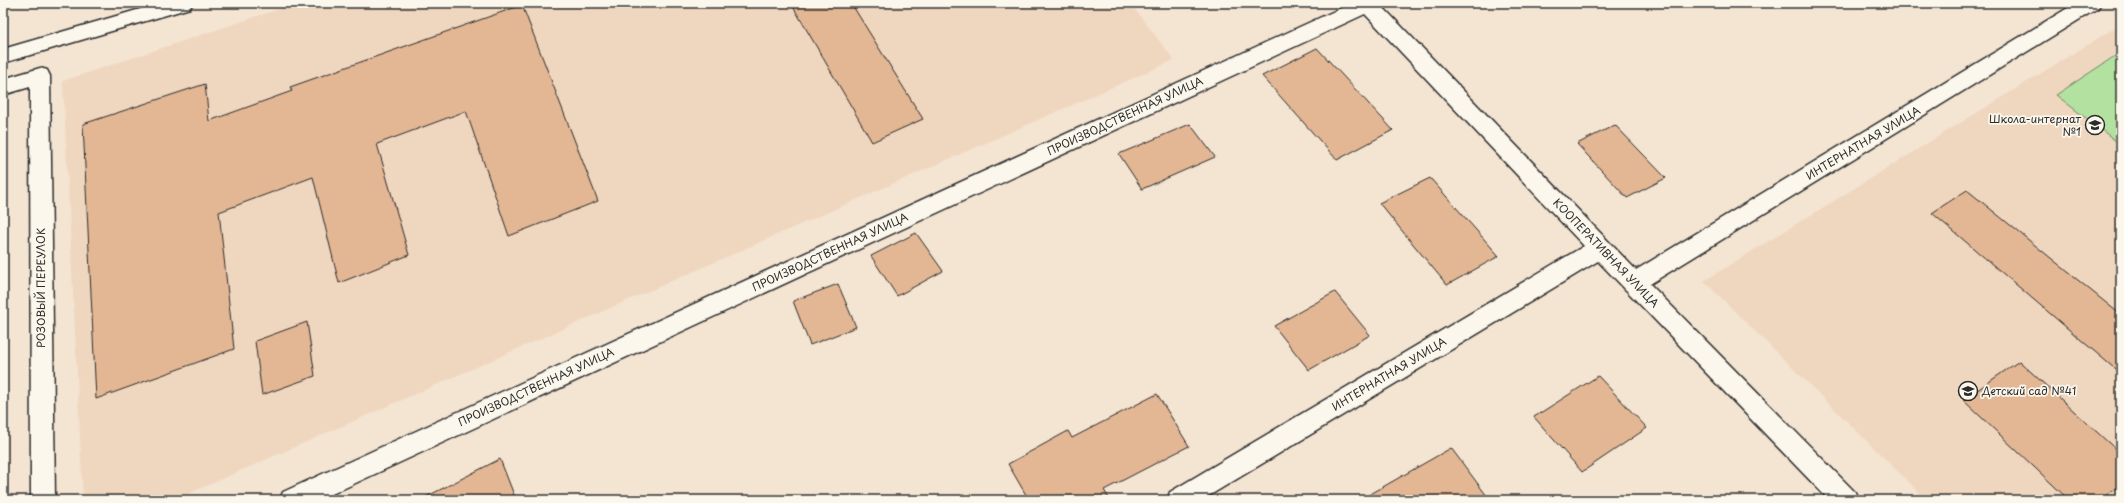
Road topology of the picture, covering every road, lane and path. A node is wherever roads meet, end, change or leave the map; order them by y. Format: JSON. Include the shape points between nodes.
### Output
{"nodes":[{"id":1,"x":184,"y":3,"type":"edge"},
{"id":2,"x":1365,"y":3,"type":"edge"},
{"id":3,"x":2091,"y":3,"type":"edge"},
{"id":4,"x":3,"y":56,"type":"edge"},
{"id":5,"x":3,"y":87,"type":"edge"},
{"id":6,"x":1600,"y":248,"type":"junction"},
{"id":7,"x":1635,"y":282,"type":"junction"},
{"id":8,"x":43,"y":500,"type":"edge"},
{"id":9,"x":292,"y":500,"type":"edge"},
{"id":10,"x":1179,"y":500,"type":"edge"},
{"id":11,"x":1846,"y":500,"type":"edge"}],
"edges":[{"from":1,"to":4,"type":"lane"},
{"from":2,"to":6,"type":"street","name":"КООПЕРАТИВНАЯ УЛИЦА"},
{"from":2,"to":9,"type":"street","name":"ПРОИЗВОДСТВЕННАЯ УЛИЦА"},
{"from":3,"to":7,"type":"street","name":"ИНТЕРНАТНАЯ УЛИЦА"},
{"from":5,"to":8,"type":"street","name":"РОЗОВЫЙ ПЕРЕУЛОК","via":[[40,76]]},
{"from":6,"to":7,"type":"street","name":"КООПЕРАТИВНАЯ УЛИЦА"},
{"from":6,"to":10,"type":"street","name":"ИНТЕРНАТНАЯ УЛИЦА"},
{"from":7,"to":11,"type":"street","name":"КООПЕРАТИВНАЯ УЛИЦА"}]}
